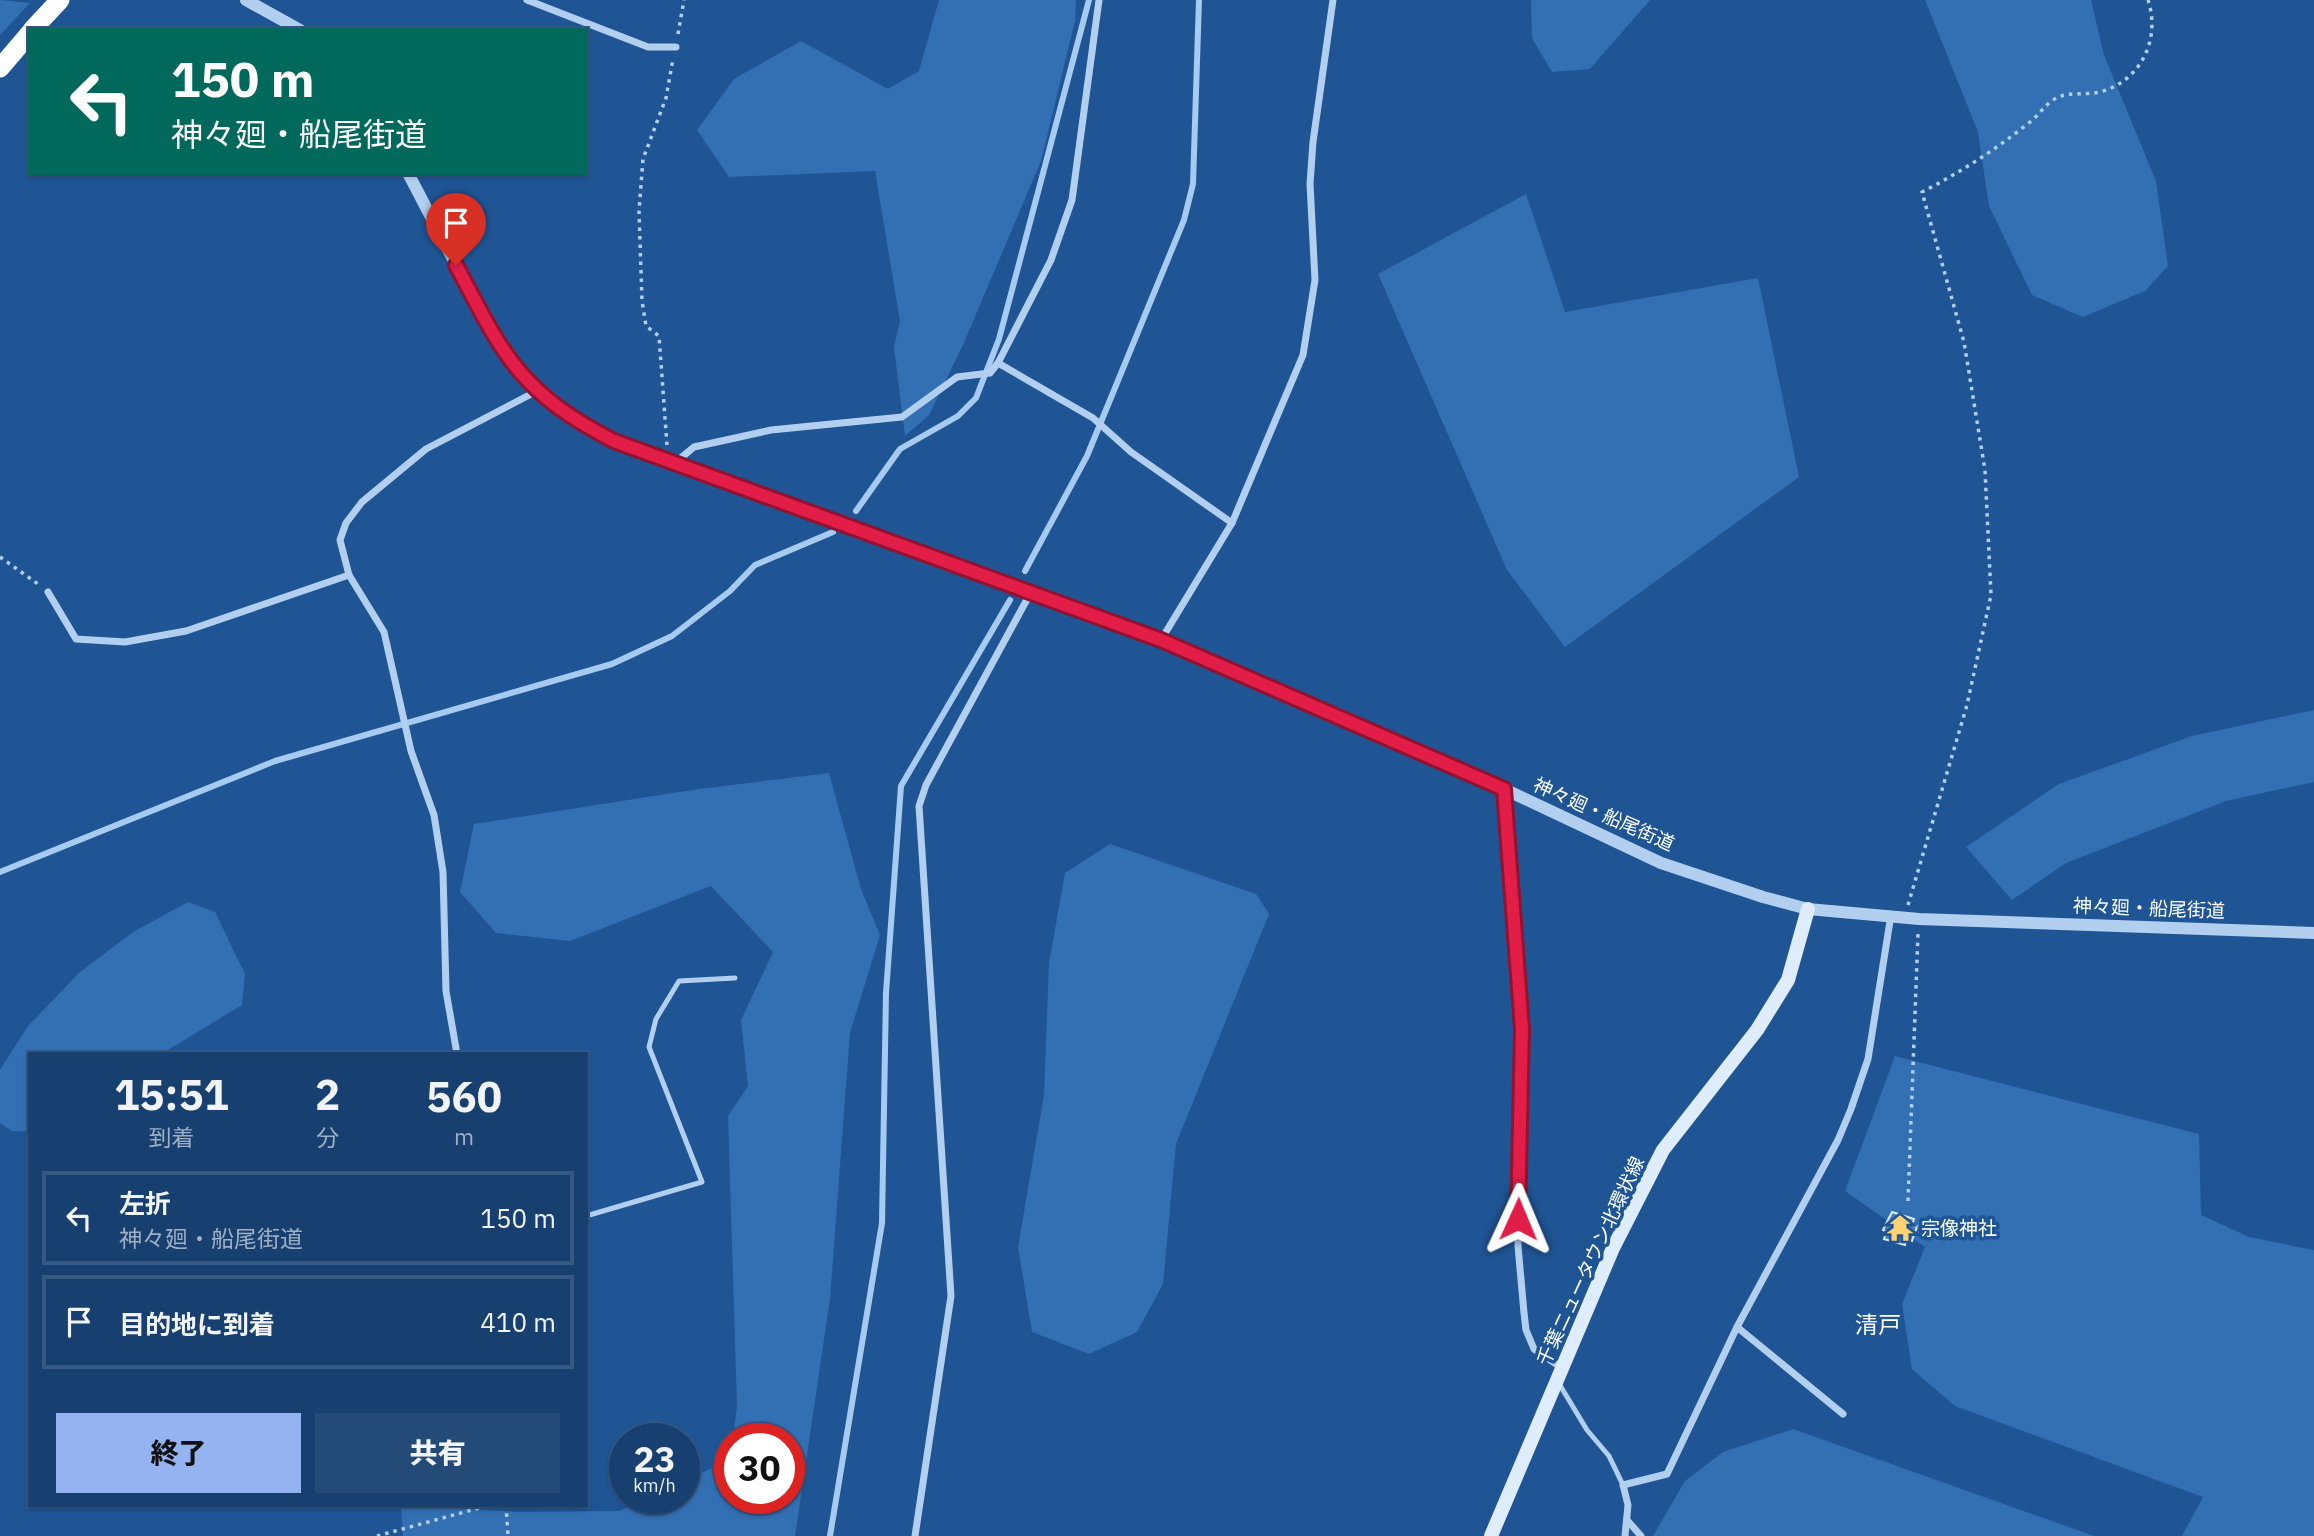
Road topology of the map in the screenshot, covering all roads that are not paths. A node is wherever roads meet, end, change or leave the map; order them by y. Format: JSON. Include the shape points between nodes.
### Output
{"nodes":[{"id":1,"x":60,"y":0,"type":"edge"},
{"id":2,"x":246,"y":0,"type":"edge"},
{"id":3,"x":527,"y":0,"type":"edge"},
{"id":4,"x":1099,"y":0,"type":"edge"},
{"id":5,"x":1333,"y":0,"type":"edge"},
{"id":6,"x":34,"y":28,"type":"edge"},
{"id":7,"x":296,"y":28,"type":"edge"},
{"id":8,"x":28,"y":35,"type":"edge"},
{"id":9,"x":676,"y":47,"type":"road end"},
{"id":10,"x":0,"y":68,"type":"edge"},
{"id":11,"x":409,"y":175,"type":"edge"},
{"id":12,"x":998,"y":363,"type":"junction"},
{"id":13,"x":537,"y":391,"type":"junction"},
{"id":14,"x":672,"y":460,"type":"junction"},
{"id":15,"x":1232,"y":523,"type":"junction"},
{"id":16,"x":349,"y":575,"type":"junction"},
{"id":17,"x":48,"y":592,"type":"road end"},
{"id":18,"x":1030,"y":592,"type":"junction"},
{"id":19,"x":1161,"y":640,"type":"junction"},
{"id":20,"x":1504,"y":789,"type":"junction"},
{"id":21,"x":1808,"y":909,"type":"junction"},
{"id":22,"x":1891,"y":915,"type":"junction"},
{"id":23,"x":2314,"y":933,"type":"edge"},
{"id":24,"x":735,"y":978,"type":"dead end"},
{"id":25,"x":457,"y":1052,"type":"edge"},
{"id":26,"x":588,"y":1215,"type":"edge"},
{"id":27,"x":1737,"y":1327,"type":"junction"},
{"id":28,"x":1559,"y":1374,"type":"junction"},
{"id":29,"x":1843,"y":1414,"type":"dead end"},
{"id":30,"x":1623,"y":1485,"type":"junction"},
{"id":31,"x":1628,"y":1520,"type":"junction"},
{"id":32,"x":915,"y":1536,"type":"edge"},
{"id":33,"x":1491,"y":1536,"type":"edge"},
{"id":34,"x":1625,"y":1536,"type":"edge"},
{"id":35,"x":1641,"y":1536,"type":"edge"}],
"edges":[{"from":1,"to":6,"type":"highway"},
{"from":2,"to":7,"type":"street"},
{"from":3,"to":9,"type":"street","via":[[648,47]]},
{"from":4,"to":12,"type":"street","via":[[1072,200],[1051,260]]},
{"from":5,"to":15,"type":"street","via":[[1313,142],[1310,184],[1315,280],[1303,355]]},
{"from":8,"to":10,"type":"highway"},
{"from":11,"to":13,"type":"street","name":"神々廻・船尾街道","via":[[499,347]]},
{"from":12,"to":14,"type":"street","via":[[989,373],[957,377],[902,417],[772,430],[694,447]]},
{"from":12,"to":15,"type":"street","via":[[1093,418],[1131,452]]},
{"from":13,"to":14,"type":"street","name":"神々廻・船尾街道","via":[[573,419],[614,441]]},
{"from":13,"to":16,"type":"street","via":[[426,449],[362,502],[340,540]]},
{"from":14,"to":18,"type":"street","name":"神々廻・船尾街道"},
{"from":15,"to":19,"type":"street"},
{"from":16,"to":17,"type":"street","via":[[186,631],[125,642],[76,639]]},
{"from":16,"to":25,"type":"street","via":[[384,632],[411,751],[434,815],[443,872],[446,991]]},
{"from":18,"to":19,"type":"street","name":"神々廻・船尾街道"},
{"from":18,"to":32,"type":"street","via":[[919,806],[951,1296]]},
{"from":19,"to":20,"type":"street","name":"神々廻・船尾街道"},
{"from":20,"to":21,"type":"street","name":"神々廻・船尾街道","via":[[1661,863]]},
{"from":20,"to":28,"type":"street","via":[[1522,1029],[1518,1246],[1524,1313],[1534,1349]]},
{"from":21,"to":22,"type":"street","name":"神々廻・船尾街道"},
{"from":21,"to":28,"type":"main road","name":"千葉ニュータウン北環状線","via":[[1788,980],[1757,1030],[1663,1150],[1613,1248]]},
{"from":22,"to":23,"type":"street","name":"神々廻・船尾街道"},
{"from":22,"to":27,"type":"street","via":[[1868,1059],[1851,1109]]},
{"from":24,"to":26,"type":"lane","via":[[679,981],[656,1019],[649,1047],[702,1182]]},
{"from":27,"to":29,"type":"street"},
{"from":27,"to":30,"type":"street","via":[[1667,1474]]},
{"from":28,"to":30,"type":"lane","via":[[1587,1430],[1613,1463]]},
{"from":28,"to":33,"type":"main road","name":"千葉ニュータウン北環状線"},
{"from":30,"to":31,"type":"street"},
{"from":31,"to":34,"type":"street"},
{"from":31,"to":35,"type":"street"}]}
